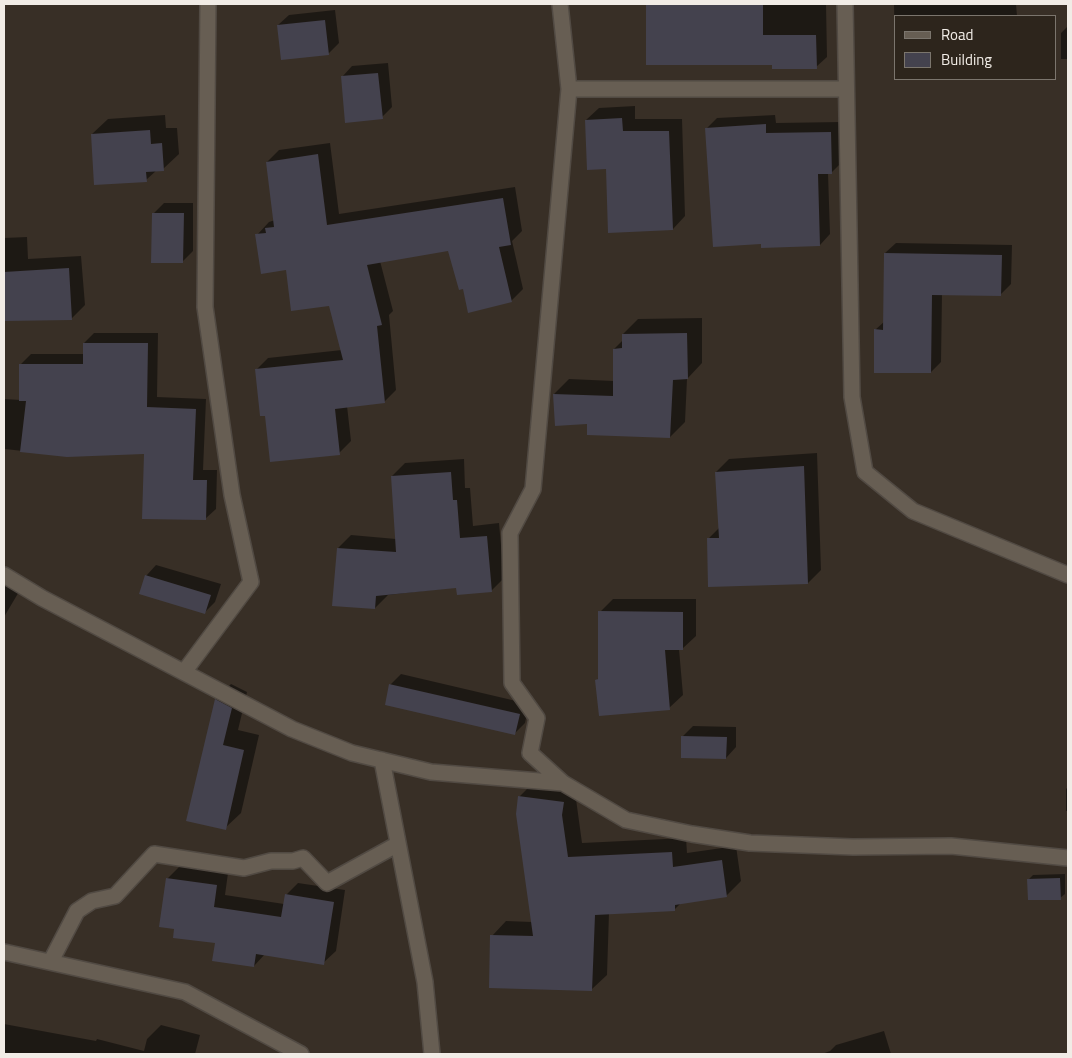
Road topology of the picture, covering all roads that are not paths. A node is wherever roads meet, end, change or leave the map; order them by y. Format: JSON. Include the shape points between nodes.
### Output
{"nodes":[{"id":1,"x":208,"y":4,"type":"edge"},
{"id":2,"x":560,"y":4,"type":"edge"},
{"id":3,"x":845,"y":4,"type":"edge"},
{"id":4,"x":570,"y":89,"type":"junction"},
{"id":5,"x":846,"y":89,"type":"junction"},
{"id":6,"x":4,"y":575,"type":"edge"},
{"id":7,"x":1068,"y":575,"type":"edge"},
{"id":8,"x":184,"y":672,"type":"junction"},
{"id":9,"x":382,"y":760,"type":"junction"},
{"id":10,"x":563,"y":783,"type":"junction"},
{"id":11,"x":398,"y":844,"type":"junction"},
{"id":12,"x":1068,"y":858,"type":"edge"},
{"id":13,"x":4,"y":952,"type":"edge"},
{"id":14,"x":51,"y":961,"type":"junction"},
{"id":15,"x":301,"y":1054,"type":"edge"},
{"id":16,"x":432,"y":1054,"type":"edge"}],
"edges":[{"from":1,"to":8,"type":"street","via":[[205,307],[232,495],[251,582]]},
{"from":2,"to":4,"type":"street"},
{"from":3,"to":5,"type":"street"},
{"from":4,"to":5,"type":"street"},
{"from":4,"to":10,"type":"street","via":[[533,489],[510,533],[512,683],[537,718],[530,753]]},
{"from":5,"to":7,"type":"street","via":[[852,397],[865,472],[913,511]]},
{"from":6,"to":8,"type":"street"},
{"from":8,"to":9,"type":"street","via":[[292,730],[352,753]]},
{"from":9,"to":10,"type":"street","via":[[431,772]]},
{"from":9,"to":11,"type":"street"},
{"from":10,"to":12,"type":"street","via":[[626,820],[750,843],[951,846]]},
{"from":11,"to":14,"type":"street","via":[[326,883],[303,858],[244,868],[154,854],[115,896],[92,901],[77,911]]},
{"from":11,"to":16,"type":"street","via":[[425,982]]},
{"from":13,"to":14,"type":"street"},
{"from":14,"to":15,"type":"street","via":[[185,992]]}]}
